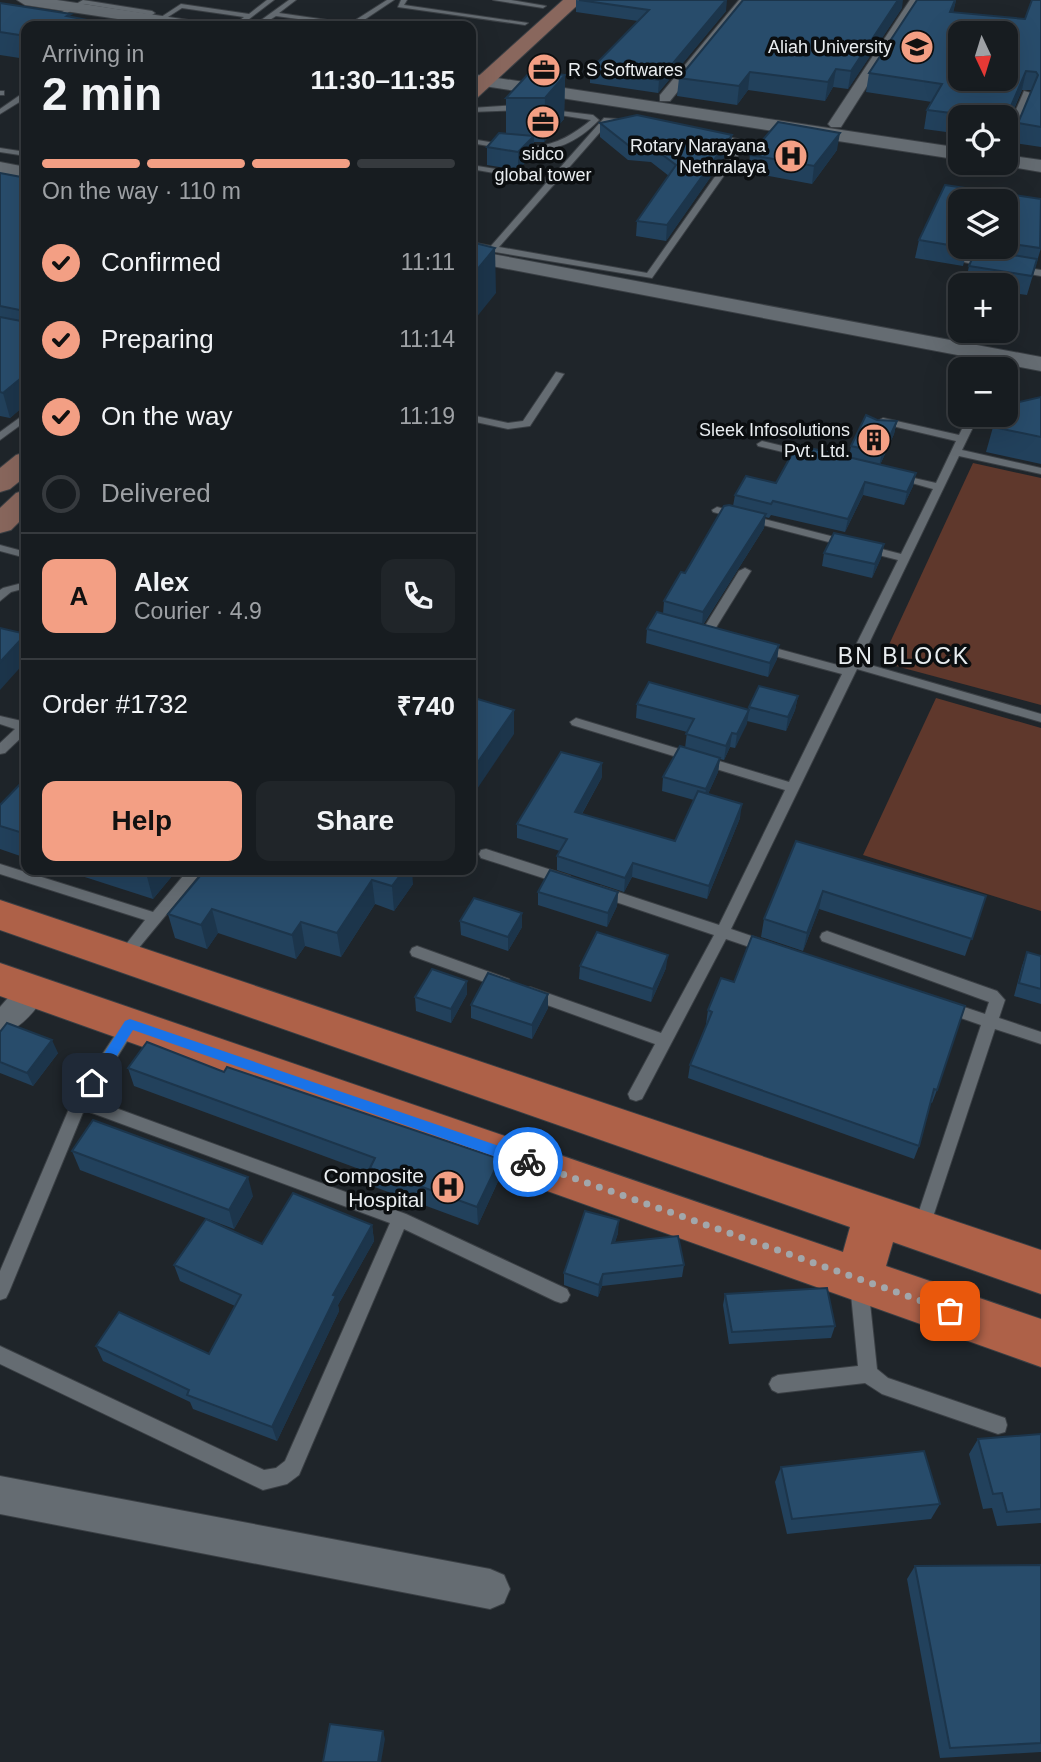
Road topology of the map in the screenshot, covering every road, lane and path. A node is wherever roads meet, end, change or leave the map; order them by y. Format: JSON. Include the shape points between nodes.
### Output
{"nodes":[{"id":1,"x":190,"y":0,"type":"edge"},
{"id":2,"x":271,"y":0,"type":"edge"},
{"id":3,"x":293,"y":0,"type":"edge"},
{"id":4,"x":391,"y":0,"type":"edge"},
{"id":5,"x":404,"y":0,"type":"edge"},
{"id":6,"x":496,"y":0,"type":"edge"},
{"id":7,"x":574,"y":0,"type":"edge"},
{"id":8,"x":746,"y":0,"type":"edge"},
{"id":9,"x":916,"y":0,"type":"edge"},
{"id":10,"x":547,"y":3,"type":"edge"},
{"id":11,"x":19,"y":4,"type":"edge"},
{"id":12,"x":76,"y":6,"type":"edge"},
{"id":13,"x":181,"y":6,"type":"junction"},
{"id":14,"x":273,"y":14,"type":"junction"},
{"id":15,"x":250,"y":16,"type":"junction"},
{"id":16,"x":138,"y":20,"type":"edge"},
{"id":17,"x":243,"y":21,"type":"edge"},
{"id":18,"x":263,"y":21,"type":"edge"},
{"id":19,"x":319,"y":21,"type":"edge"},
{"id":20,"x":359,"y":21,"type":"edge"},
{"id":21,"x":525,"y":23,"type":"junction"},
{"id":22,"x":476,"y":76,"type":"edge"},
{"id":23,"x":1027,"y":93,"type":"edge"},
{"id":24,"x":21,"y":98,"type":"edge"},
{"id":25,"x":665,"y":98,"type":"junction"},
{"id":26,"x":622,"y":102,"type":"junction"},
{"id":27,"x":476,"y":111,"type":"edge"},
{"id":28,"x":0,"y":112,"type":"edge"},
{"id":29,"x":1018,"y":114,"type":"edge"},
{"id":30,"x":610,"y":119,"type":"junction"},
{"id":31,"x":640,"y":124,"type":"edge"},
{"id":32,"x":836,"y":124,"type":"junction"},
{"id":33,"x":703,"y":134,"type":"edge"},
{"id":34,"x":881,"y":136,"type":"junction"},
{"id":35,"x":476,"y":142,"type":"edge"},
{"id":36,"x":948,"y":142,"type":"edge"},
{"id":37,"x":0,"y":149,"type":"edge"},
{"id":38,"x":948,"y":151,"type":"edge"},
{"id":39,"x":1018,"y":152,"type":"edge"},
{"id":40,"x":21,"y":153,"type":"edge"},
{"id":41,"x":1041,"y":155,"type":"edge"},
{"id":42,"x":1018,"y":163,"type":"edge"},
{"id":43,"x":1041,"y":166,"type":"edge"},
{"id":44,"x":0,"y":168,"type":"edge"},
{"id":45,"x":476,"y":168,"type":"edge"},
{"id":46,"x":21,"y":172,"type":"edge"},
{"id":47,"x":0,"y":178,"type":"edge"},
{"id":48,"x":553,"y":181,"type":"junction"},
{"id":49,"x":21,"y":182,"type":"edge"},
{"id":50,"x":482,"y":253,"type":"edge"},
{"id":51,"x":963,"y":259,"type":"edge"},
{"id":52,"x":476,"y":271,"type":"edge"},
{"id":53,"x":1041,"y":274,"type":"edge"},
{"id":54,"x":948,"y":362,"type":"edge"},
{"id":55,"x":1041,"y":364,"type":"edge"},
{"id":56,"x":559,"y":374,"type":"dead end"},
{"id":57,"x":1018,"y":375,"type":"edge"},
{"id":58,"x":1041,"y":380,"type":"edge"},
{"id":59,"x":476,"y":419,"type":"edge"},
{"id":60,"x":21,"y":420,"type":"edge"},
{"id":61,"x":968,"y":427,"type":"edge"},
{"id":62,"x":876,"y":428,"type":"edge"},
{"id":63,"x":0,"y":437,"type":"edge"},
{"id":64,"x":962,"y":439,"type":"junction"},
{"id":65,"x":762,"y":444,"type":"dead end"},
{"id":66,"x":956,"y":452,"type":"junction"},
{"id":67,"x":830,"y":461,"type":"edge"},
{"id":68,"x":21,"y":465,"type":"edge"},
{"id":69,"x":1041,"y":471,"type":"edge"},
{"id":70,"x":884,"y":474,"type":"edge"},
{"id":71,"x":0,"y":483,"type":"edge"},
{"id":72,"x":939,"y":487,"type":"junction"},
{"id":73,"x":21,"y":504,"type":"edge"},
{"id":74,"x":717,"y":510,"type":"dead end"},
{"id":75,"x":0,"y":524,"type":"edge"},
{"id":76,"x":0,"y":548,"type":"edge"},
{"id":77,"x":21,"y":554,"type":"edge"},
{"id":78,"x":903,"y":558,"type":"junction"},
{"id":79,"x":745,"y":571,"type":"dead end"},
{"id":80,"x":21,"y":586,"type":"edge"},
{"id":81,"x":0,"y":597,"type":"edge"},
{"id":82,"x":707,"y":634,"type":"edge"},
{"id":83,"x":745,"y":645,"type":"edge"},
{"id":84,"x":850,"y":668,"type":"junction"},
{"id":85,"x":1041,"y":718,"type":"edge"},
{"id":86,"x":0,"y":720,"type":"edge"},
{"id":87,"x":576,"y":723,"type":"dead end"},
{"id":88,"x":21,"y":726,"type":"edge"},
{"id":89,"x":21,"y":730,"type":"edge"},
{"id":90,"x":0,"y":750,"type":"edge"},
{"id":91,"x":791,"y":787,"type":"junction"},
{"id":92,"x":486,"y":854,"type":"dead end"},
{"id":93,"x":0,"y":869,"type":"edge"},
{"id":94,"x":192,"y":875,"type":"edge"},
{"id":95,"x":0,"y":915,"type":"edge"},
{"id":96,"x":155,"y":918,"type":"junction"},
{"id":97,"x":723,"y":932,"type":"junction"},
{"id":98,"x":827,"y":937,"type":"dead end"},
{"id":99,"x":416,"y":952,"type":"dead end"},
{"id":100,"x":786,"y":953,"type":"edge"},
{"id":101,"x":123,"y":957,"type":"junction"},
{"id":102,"x":16,"y":985,"type":"edge"},
{"id":103,"x":927,"y":1000,"type":"edge"},
{"id":104,"x":990,"y":1022,"type":"junction"},
{"id":105,"x":0,"y":1023,"type":"edge"},
{"id":106,"x":130,"y":1024,"type":"junction"},
{"id":107,"x":1041,"y":1038,"type":"edge"},
{"id":108,"x":664,"y":1041,"type":"junction"},
{"id":109,"x":636,"y":1094,"type":"dead end"},
{"id":110,"x":80,"y":1102,"type":"junction"},
{"id":111,"x":877,"y":1216,"type":"junction"},
{"id":112,"x":400,"y":1219,"type":"junction"},
{"id":113,"x":921,"y":1231,"type":"junction"},
{"id":114,"x":1041,"y":1272,"type":"edge"},
{"id":115,"x":859,"y":1279,"type":"junction"},
{"id":116,"x":0,"y":1292,"type":"edge"},
{"id":117,"x":561,"y":1295,"type":"dead end"},
{"id":118,"x":1041,"y":1343,"type":"edge"},
{"id":119,"x":0,"y":1354,"type":"edge"},
{"id":120,"x":868,"y":1374,"type":"junction"},
{"id":121,"x":778,"y":1384,"type":"dead end"},
{"id":122,"x":998,"y":1425,"type":"dead end"},
{"id":123,"x":0,"y":1495,"type":"edge"},
{"id":124,"x":490,"y":1589,"type":"dead end"}],
"edges":[{"from":1,"to":13,"type":"lane"},
{"from":2,"to":15,"type":"lane"},
{"from":3,"to":14,"type":"lane"},
{"from":4,"to":20,"type":"lane"},
{"from":5,"to":21,"type":"lane","via":[[400,6]]},
{"from":6,"to":10,"type":"lane"},
{"from":7,"to":22,"type":"main road"},
{"from":8,"to":25,"type":"street"},
{"from":9,"to":32,"type":"street"},
{"from":10,"to":21,"type":"main road"},
{"from":11,"to":12,"type":"street"},
{"from":12,"to":16,"type":"street"},
{"from":12,"to":16,"type":"street"},
{"from":13,"to":15,"type":"lane"},
{"from":13,"to":16,"type":"lane"},
{"from":14,"to":18,"type":"lane"},
{"from":14,"to":19,"type":"lane"},
{"from":15,"to":17,"type":"lane"},
{"from":21,"to":22,"type":"main road"},
{"from":22,"to":25,"type":"street"},
{"from":22,"to":26,"type":"street"},
{"from":23,"to":29,"type":"lane"},
{"from":24,"to":28,"type":"lane"},
{"from":25,"to":32,"type":"street"},
{"from":26,"to":30,"type":"lane"},
{"from":26,"to":34,"type":"street"},
{"from":27,"to":35,"type":"lane","via":[[512,106],[595,120],[577,137],[550,150]]},
{"from":30,"to":31,"type":"lane"},
{"from":30,"to":48,"type":"lane"},
{"from":32,"to":34,"type":"street"},
{"from":33,"to":50,"type":"lane","via":[[743,142],[649,276]]},
{"from":34,"to":36,"type":"street"},
{"from":34,"to":38,"type":"street"},
{"from":37,"to":40,"type":"lane"},
{"from":39,"to":41,"type":"street"},
{"from":42,"to":43,"type":"street"},
{"from":44,"to":46,"type":"street"},
{"from":45,"to":48,"type":"lane"},
{"from":47,"to":49,"type":"street"},
{"from":48,"to":50,"type":"lane"},
{"from":50,"to":55,"type":"street"},
{"from":51,"to":53,"type":"lane"},
{"from":52,"to":54,"type":"street"},
{"from":56,"to":59,"type":"lane","via":[[526,424],[508,426]]},
{"from":57,"to":58,"type":"street"},
{"from":60,"to":63,"type":"lane"},
{"from":61,"to":64,"type":"lane"},
{"from":62,"to":64,"type":"lane","via":[[883,421]]},
{"from":64,"to":66,"type":"lane"},
{"from":65,"to":67,"type":"lane"},
{"from":66,"to":69,"type":"lane"},
{"from":66,"to":72,"type":"lane"},
{"from":68,"to":71,"type":"main road"},
{"from":70,"to":72,"type":"lane"},
{"from":72,"to":78,"type":"lane"},
{"from":73,"to":75,"type":"main road"},
{"from":74,"to":78,"type":"lane"},
{"from":76,"to":77,"type":"lane"},
{"from":78,"to":84,"type":"lane"},
{"from":79,"to":82,"type":"lane"},
{"from":80,"to":81,"type":"lane"},
{"from":83,"to":84,"type":"lane"},
{"from":84,"to":85,"type":"lane"},
{"from":84,"to":91,"type":"lane"},
{"from":86,"to":88,"type":"lane"},
{"from":87,"to":91,"type":"lane"},
{"from":89,"to":90,"type":"lane"},
{"from":91,"to":97,"type":"lane"},
{"from":92,"to":97,"type":"lane"},
{"from":93,"to":96,"type":"lane"},
{"from":94,"to":96,"type":"lane"},
{"from":95,"to":101,"type":"main road"},
{"from":96,"to":101,"type":"lane"},
{"from":97,"to":100,"type":"lane"},
{"from":97,"to":108,"type":"lane"},
{"from":98,"to":104,"type":"lane","via":[[992,995],[996,1000]]},
{"from":99,"to":108,"type":"lane"},
{"from":101,"to":111,"type":"main road"},
{"from":102,"to":105,"type":"street","via":[[18,1010]]},
{"from":102,"to":106,"type":"main road"},
{"from":103,"to":104,"type":"lane"},
{"from":104,"to":107,"type":"lane"},
{"from":104,"to":113,"type":"lane"},
{"from":106,"to":110,"type":"lane"},
{"from":106,"to":115,"type":"main road"},
{"from":108,"to":109,"type":"lane"},
{"from":110,"to":112,"type":"lane"},
{"from":110,"to":116,"type":"lane"},
{"from":111,"to":113,"type":"main road"},
{"from":111,"to":115,"type":"main road"},
{"from":112,"to":117,"type":"lane"},
{"from":112,"to":119,"type":"lane","via":[[292,1468],[280,1477],[263,1480]]},
{"from":113,"to":114,"type":"main road"},
{"from":115,"to":118,"type":"main road"},
{"from":115,"to":120,"type":"lane"},
{"from":120,"to":121,"type":"lane"},
{"from":120,"to":122,"type":"lane","via":[[882,1385]]},
{"from":123,"to":124,"type":"street"}]}
